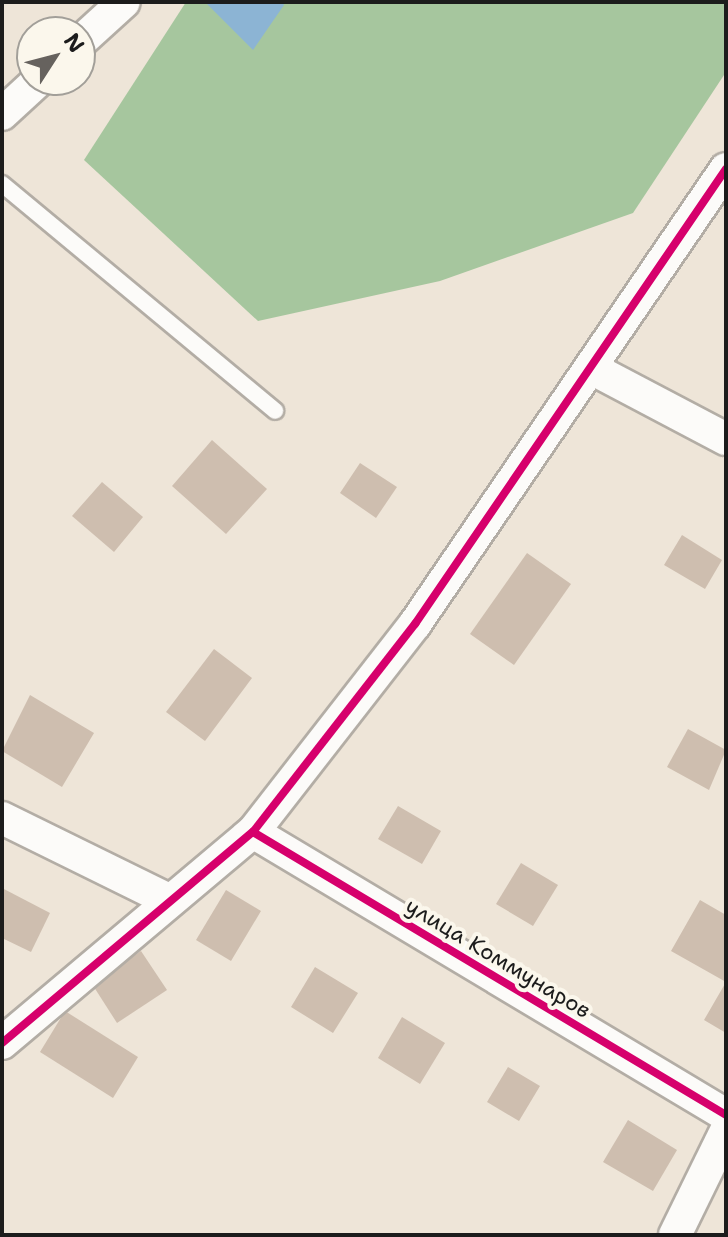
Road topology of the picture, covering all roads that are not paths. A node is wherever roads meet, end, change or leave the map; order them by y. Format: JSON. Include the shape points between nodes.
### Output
{"nodes":[{"id":1,"x":124,"y":2,"type":"edge"},
{"id":2,"x":96,"y":27,"type":"edge"},
{"id":3,"x":22,"y":96,"type":"edge"},
{"id":4,"x":2,"y":114,"type":"edge"},
{"id":5,"x":726,"y":169,"type":"edge"},
{"id":6,"x":2,"y":184,"type":"edge"},
{"id":7,"x":595,"y":370,"type":"junction"},
{"id":8,"x":275,"y":411,"type":"dead end"},
{"id":9,"x":726,"y":439,"type":"edge"},
{"id":10,"x":2,"y":818,"type":"edge"},
{"id":11,"x":253,"y":832,"type":"junction"},
{"id":12,"x":169,"y":900,"type":"junction"},
{"id":13,"x":2,"y":1043,"type":"edge"},
{"id":14,"x":726,"y":1115,"type":"edge"},
{"id":15,"x":726,"y":1131,"type":"edge"},
{"id":16,"x":675,"y":1235,"type":"edge"}],
"edges":[{"from":1,"to":2,"type":"street"},
{"from":3,"to":4,"type":"street"},
{"from":5,"to":7,"type":"street"},
{"from":6,"to":8,"type":"lane"},
{"from":7,"to":9,"type":"street"},
{"from":7,"to":11,"type":"street","via":[[415,624]]},
{"from":10,"to":12,"type":"street"},
{"from":11,"to":12,"type":"street"},
{"from":11,"to":14,"type":"street","name":"улица Коммунаров"},
{"from":12,"to":13,"type":"street"},
{"from":15,"to":16,"type":"street"}]}
